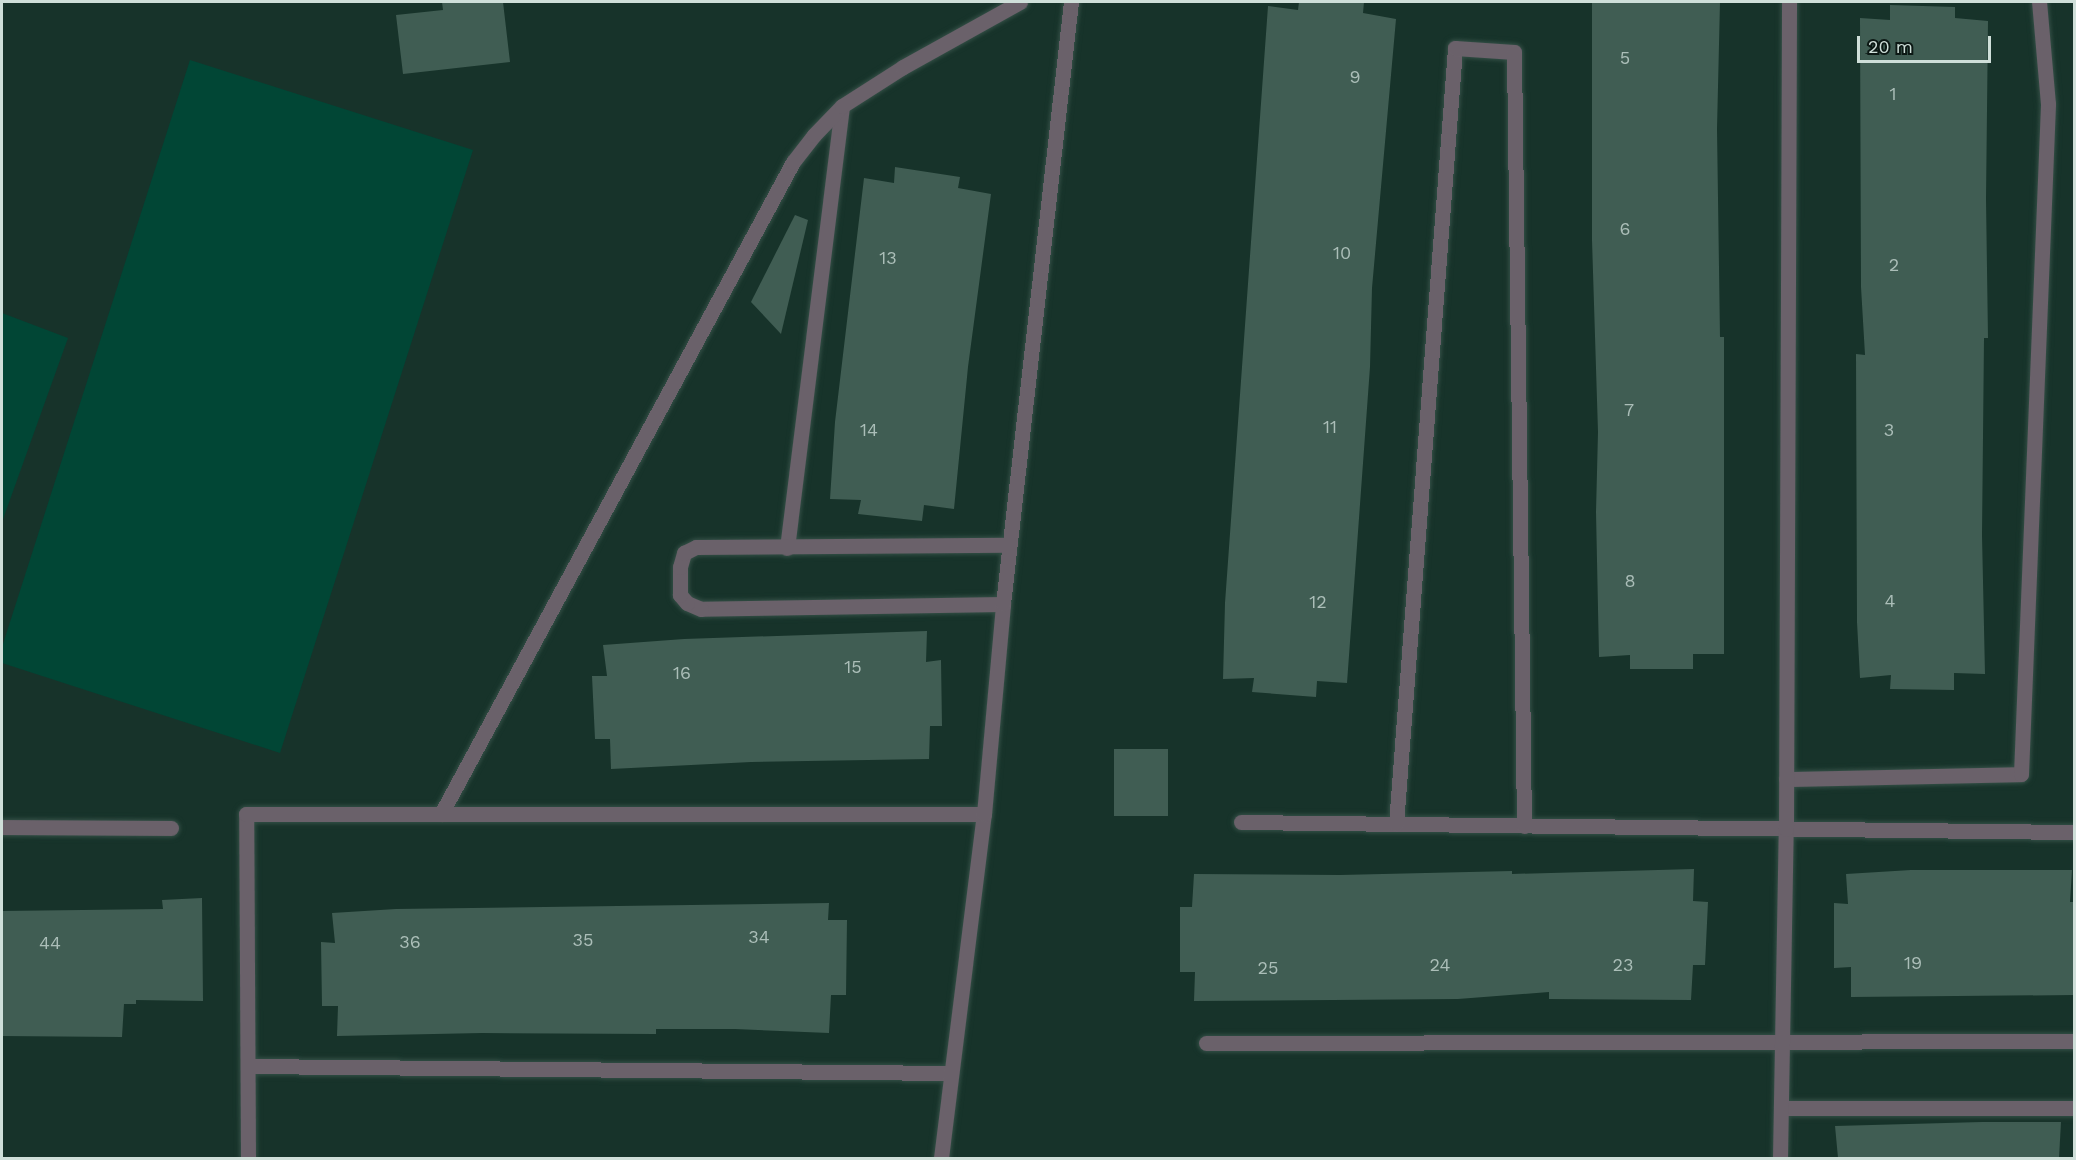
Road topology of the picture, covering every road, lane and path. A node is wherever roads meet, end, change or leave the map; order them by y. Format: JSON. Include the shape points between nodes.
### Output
{"nodes":[{"id":1,"x":1020,"y":2,"type":"edge"},
{"id":2,"x":1071,"y":2,"type":"edge"},
{"id":3,"x":1790,"y":2,"type":"edge"},
{"id":4,"x":2038,"y":2,"type":"edge"},
{"id":5,"x":842,"y":106,"type":"junction"},
{"id":6,"x":1010,"y":545,"type":"junction"},
{"id":7,"x":787,"y":548,"type":"junction"},
{"id":8,"x":1003,"y":604,"type":"junction"},
{"id":9,"x":1786,"y":779,"type":"junction"},
{"id":10,"x":441,"y":814,"type":"junction"},
{"id":11,"x":984,"y":814,"type":"junction"},
{"id":12,"x":1241,"y":822,"type":"dead end"},
{"id":13,"x":1396,"y":824,"type":"junction"},
{"id":14,"x":1524,"y":826,"type":"junction"},
{"id":15,"x":2,"y":827,"type":"edge"},
{"id":16,"x":171,"y":828,"type":"dead end"},
{"id":17,"x":1786,"y":829,"type":"junction"},
{"id":18,"x":2074,"y":832,"type":"edge"},
{"id":19,"x":1782,"y":1041,"type":"junction"},
{"id":20,"x":2074,"y":1041,"type":"edge"},
{"id":21,"x":1206,"y":1043,"type":"dead end"},
{"id":22,"x":248,"y":1066,"type":"junction"},
{"id":23,"x":951,"y":1073,"type":"junction"},
{"id":24,"x":1781,"y":1108,"type":"junction"},
{"id":25,"x":2074,"y":1108,"type":"edge"},
{"id":26,"x":248,"y":1158,"type":"edge"},
{"id":27,"x":941,"y":1158,"type":"edge"},
{"id":28,"x":1780,"y":1158,"type":"edge"}],
"edges":[{"from":1,"to":5,"type":"street"},
{"from":2,"to":6,"type":"street"},
{"from":3,"to":9,"type":"street"},
{"from":4,"to":9,"type":"street","via":[[2048,104],[2021,774]]},
{"from":5,"to":7,"type":"street"},
{"from":5,"to":10,"type":"street","via":[[793,162]]},
{"from":6,"to":7,"type":"street"},
{"from":6,"to":8,"type":"street"},
{"from":7,"to":8,"type":"street","via":[[696,547],[684,553],[680,595],[701,609]]},
{"from":8,"to":11,"type":"street"},
{"from":9,"to":17,"type":"street"},
{"from":10,"to":11,"type":"street"},
{"from":10,"to":22,"type":"street","via":[[246,814]]},
{"from":11,"to":23,"type":"street"},
{"from":12,"to":13,"type":"street"},
{"from":13,"to":14,"type":"street"},
{"from":13,"to":14,"type":"street","via":[[1455,48],[1514,52]]},
{"from":14,"to":17,"type":"street"},
{"from":15,"to":16,"type":"street"},
{"from":17,"to":18,"type":"street"},
{"from":17,"to":19,"type":"street"},
{"from":19,"to":20,"type":"street"},
{"from":19,"to":21,"type":"street"},
{"from":19,"to":24,"type":"street"},
{"from":22,"to":23,"type":"street"},
{"from":22,"to":26,"type":"street"},
{"from":23,"to":27,"type":"street"},
{"from":24,"to":25,"type":"street"},
{"from":24,"to":28,"type":"street"}]}
